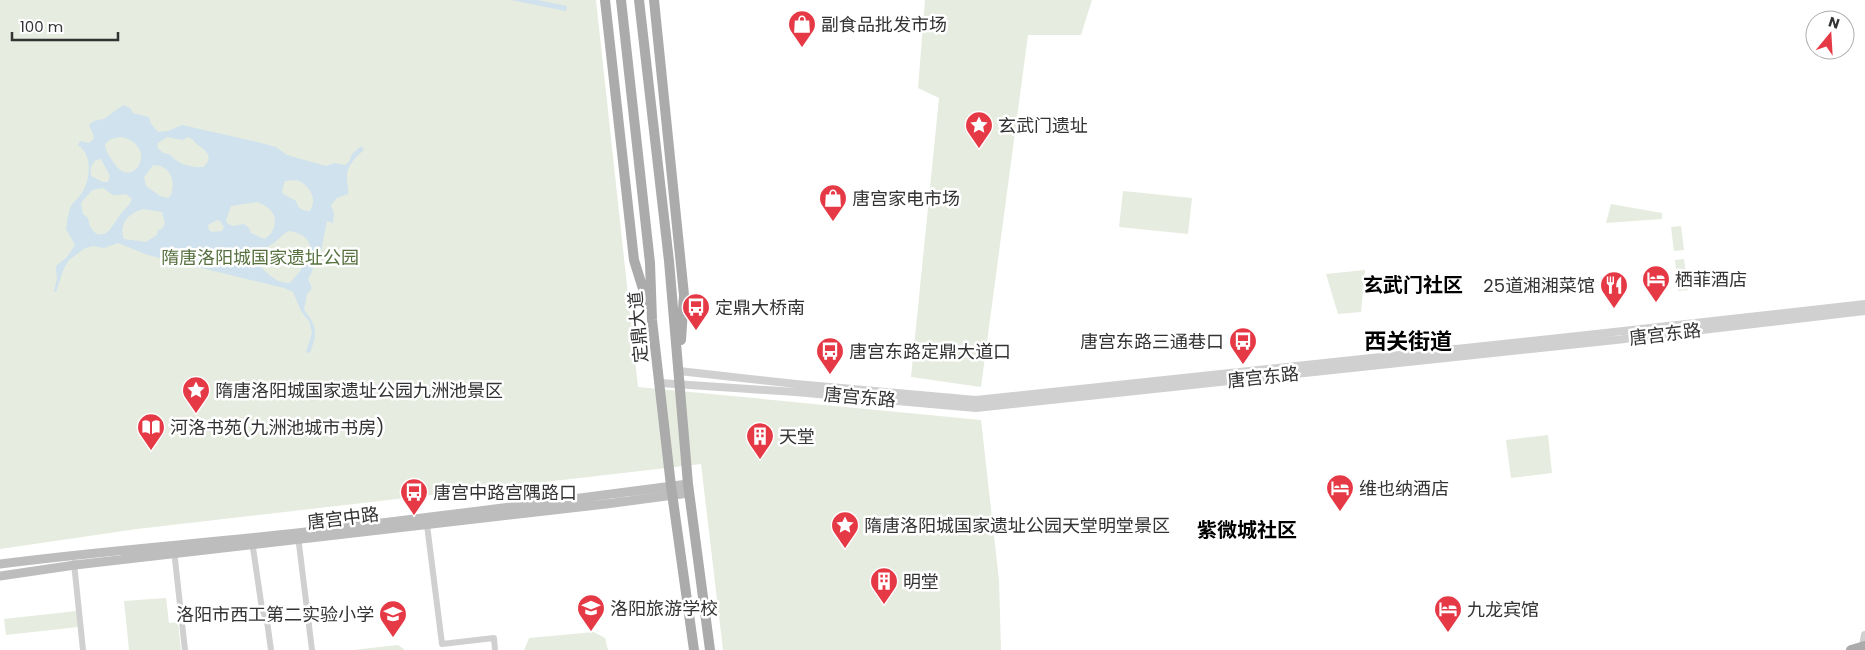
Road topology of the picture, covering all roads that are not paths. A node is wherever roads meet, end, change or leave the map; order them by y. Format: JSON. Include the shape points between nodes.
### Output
{"nodes":[{"id":1,"x":605,"y":0,"type":"edge"},
{"id":2,"x":621,"y":0,"type":"edge"},
{"id":3,"x":639,"y":0,"type":"edge"},
{"id":4,"x":654,"y":0,"type":"edge"},
{"id":5,"x":658,"y":36,"type":"junction"},
{"id":6,"x":609,"y":42,"type":"junction"},
{"id":7,"x":681,"y":258,"type":"junction"},
{"id":8,"x":669,"y":261,"type":"junction"},
{"id":9,"x":650,"y":264,"type":"junction"},
{"id":10,"x":637,"y":268,"type":"junction"},
{"id":11,"x":1865,"y":304,"type":"edge"},
{"id":12,"x":1865,"y":311,"type":"edge"},
{"id":13,"x":652,"y":320,"type":"junction"},
{"id":14,"x":679,"y":371,"type":"junction"},
{"id":15,"x":660,"y":383,"type":"junction"},
{"id":16,"x":680,"y":384,"type":"junction"},
{"id":17,"x":688,"y":488,"type":"junction"},
{"id":18,"x":672,"y":491,"type":"junction"},
{"id":19,"x":428,"y":525,"type":"junction"},
{"id":20,"x":298,"y":536,"type":"junction"},
{"id":21,"x":252,"y":541,"type":"junction"},
{"id":22,"x":174,"y":550,"type":"junction"},
{"id":23,"x":73,"y":554,"type":"junction"},
{"id":24,"x":0,"y":564,"type":"edge"},
{"id":25,"x":75,"y":566,"type":"junction"},
{"id":26,"x":0,"y":576,"type":"edge"},
{"id":27,"x":1865,"y":635,"type":"edge"},
{"id":28,"x":1864,"y":646,"type":"edge"},
{"id":29,"x":83,"y":650,"type":"edge"},
{"id":30,"x":185,"y":650,"type":"edge"},
{"id":31,"x":271,"y":650,"type":"edge"},
{"id":32,"x":312,"y":650,"type":"edge"},
{"id":33,"x":495,"y":650,"type":"edge"},
{"id":34,"x":694,"y":650,"type":"edge"},
{"id":35,"x":710,"y":650,"type":"edge"},
{"id":36,"x":1851,"y":650,"type":"edge"}],
"edges":[{"from":1,"to":6,"type":"main road"},
{"from":2,"to":9,"type":"main road","name":"定鼎大道"},
{"from":3,"to":8,"type":"main road","name":"定鼎大道"},
{"from":4,"to":5,"type":"main road"},
{"from":5,"to":6,"type":"main road"},
{"from":5,"to":7,"type":"main road"},
{"from":6,"to":10,"type":"main road"},
{"from":7,"to":8,"type":"main road","via":[[678,268]]},
{"from":7,"to":14,"type":"main road","via":[[684,294]]},
{"from":8,"to":14,"type":"main road","name":"定鼎大道"},
{"from":9,"to":10,"type":"main road","via":[[646,272]]},
{"from":9,"to":13,"type":"main road","name":"定鼎大道"},
{"from":10,"to":13,"type":"main road"},
{"from":11,"to":14,"type":"street","name":"唐宫东路","via":[[976,400]]},
{"from":12,"to":16,"type":"street","name":"唐宫东路","via":[[976,408]]},
{"from":13,"to":15,"type":"main road","name":"定鼎大道"},
{"from":14,"to":16,"type":"main road","name":"定鼎大道"},
{"from":15,"to":16,"type":"street","name":"唐宫东路"},
{"from":15,"to":18,"type":"main road","name":"定鼎大道"},
{"from":16,"to":17,"type":"main road","name":"定鼎大道"},
{"from":17,"to":18,"type":"main road","name":"唐宫中路"},
{"from":17,"to":35,"type":"main road","name":"定鼎大道"},
{"from":18,"to":19,"type":"main road","name":"唐宫中路"},
{"from":18,"to":20,"type":"main road","name":"唐宫中路"},
{"from":18,"to":34,"type":"main road","name":"定鼎大道"},
{"from":19,"to":20,"type":"main road","name":"唐宫中路"},
{"from":19,"to":33,"type":"street","via":[[442,644],[494,638]]},
{"from":20,"to":21,"type":"main road","name":"唐宫中路"},
{"from":20,"to":32,"type":"street"},
{"from":21,"to":22,"type":"main road","name":"唐宫中路"},
{"from":21,"to":31,"type":"street"},
{"from":22,"to":23,"type":"main road","name":"唐宫中路"},
{"from":22,"to":25,"type":"main road","name":"唐宫中路"},
{"from":22,"to":30,"type":"street"},
{"from":23,"to":24,"type":"main road","name":"唐宫中路"},
{"from":23,"to":25,"type":"street"},
{"from":25,"to":26,"type":"main road","name":"唐宫中路"},
{"from":25,"to":29,"type":"street"},
{"from":27,"to":28,"type":"street"},
{"from":28,"to":36,"type":"main road"}]}
